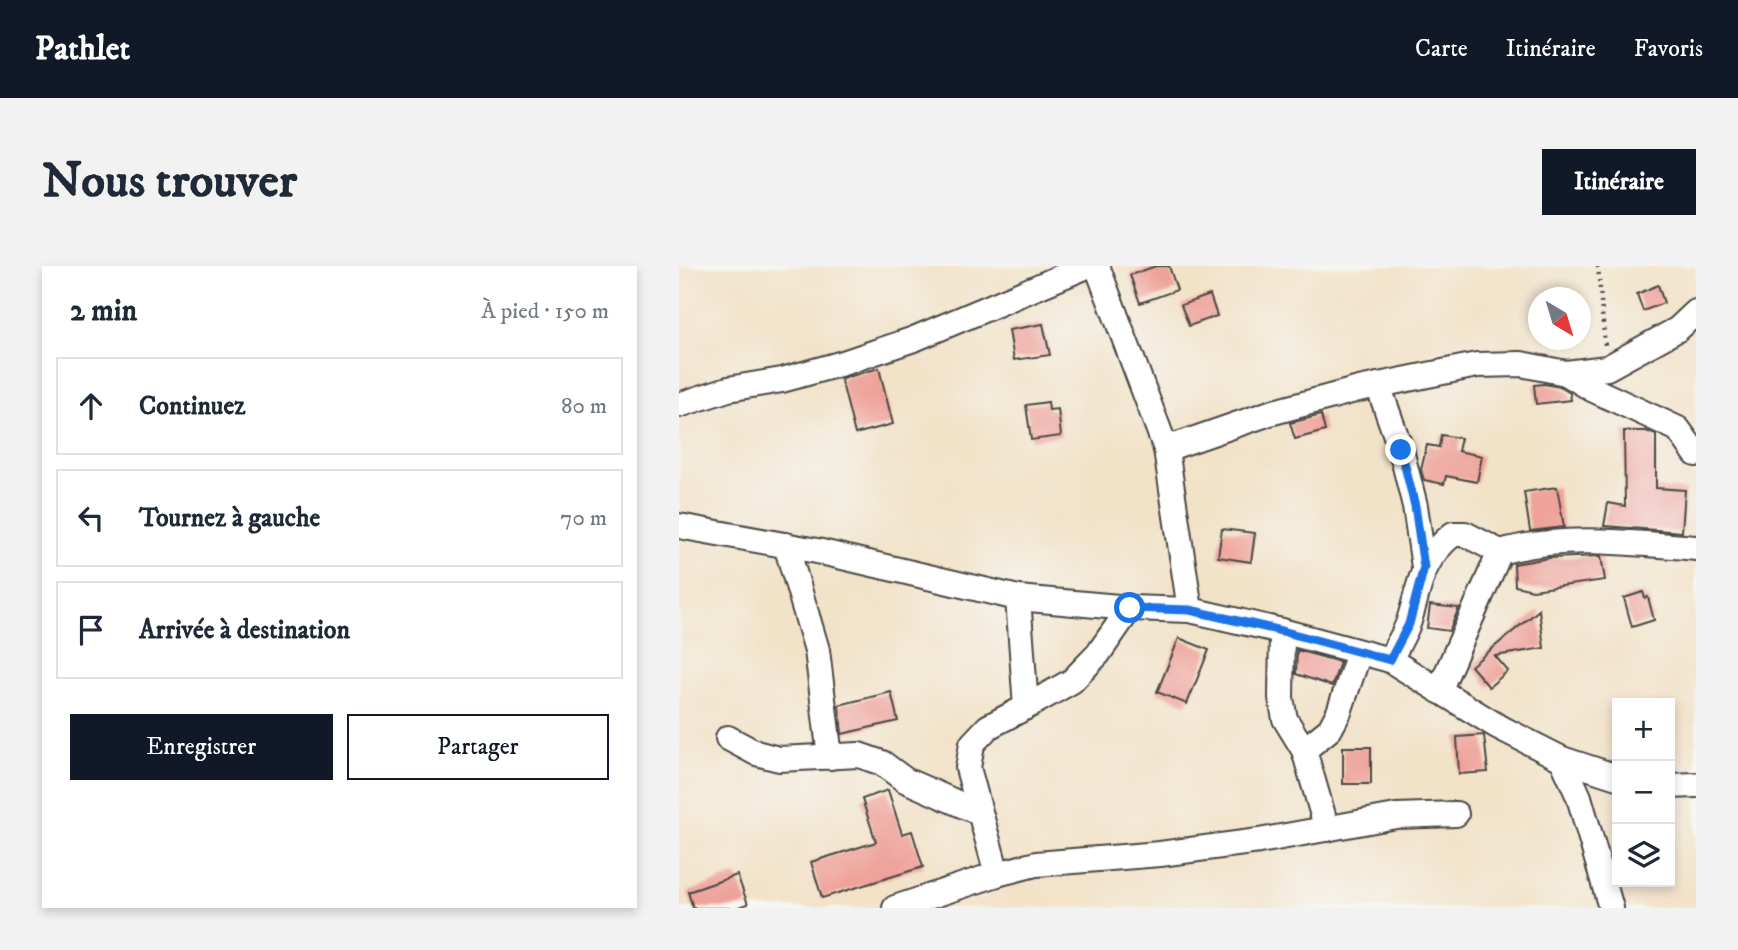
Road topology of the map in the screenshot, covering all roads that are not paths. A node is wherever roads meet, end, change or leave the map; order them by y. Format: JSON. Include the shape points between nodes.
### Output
{"nodes":[{"id":1,"x":1087,"y":266,"type":"edge"},
{"id":2,"x":1097,"y":266,"type":"edge"},
{"id":3,"x":1696,"y":312,"type":"edge"},
{"id":4,"x":1566,"y":373,"type":"junction"},
{"id":5,"x":1377,"y":385,"type":"junction"},
{"id":6,"x":679,"y":405,"type":"edge"},
{"id":7,"x":1166,"y":449,"type":"junction"},
{"id":8,"x":1696,"y":454,"type":"edge"},
{"id":9,"x":679,"y":526,"type":"edge"},
{"id":10,"x":786,"y":545,"type":"junction"},
{"id":11,"x":1696,"y":548,"type":"edge"},
{"id":12,"x":1500,"y":552,"type":"junction"},
{"id":13,"x":1424,"y":567,"type":"junction"},
{"id":14,"x":1018,"y":598,"type":"junction"},
{"id":15,"x":1130,"y":608,"type":"junction"},
{"id":16,"x":1190,"y":610,"type":"junction"},
{"id":17,"x":1282,"y":631,"type":"junction"},
{"id":18,"x":1359,"y":653,"type":"junction"},
{"id":19,"x":1390,"y":660,"type":"junction"},
{"id":20,"x":1439,"y":691,"type":"junction"},
{"id":21,"x":1026,"y":708,"type":"junction"},
{"id":22,"x":728,"y":738,"type":"dead end"},
{"id":23,"x":1304,"y":750,"type":"junction"},
{"id":24,"x":830,"y":757,"type":"junction"},
{"id":25,"x":1562,"y":759,"type":"junction"},
{"id":26,"x":1612,"y":775,"type":"edge"},
{"id":27,"x":1696,"y":785,"type":"edge"},
{"id":28,"x":1675,"y":786,"type":"edge"},
{"id":29,"x":980,"y":813,"type":"junction"},
{"id":30,"x":1455,"y":814,"type":"dead end"},
{"id":31,"x":1327,"y":829,"type":"junction"},
{"id":32,"x":997,"y":874,"type":"junction"},
{"id":33,"x":895,"y":908,"type":"edge"},
{"id":34,"x":1611,"y":908,"type":"edge"}],
"edges":[{"from":1,"to":6,"type":"street","via":[[902,343],[782,380],[728,389]]},
{"from":2,"to":7,"type":"street"},
{"from":3,"to":4,"type":"street","via":[[1678,329],[1607,368]]},
{"from":4,"to":5,"type":"street","via":[[1521,364],[1477,365]]},
{"from":4,"to":8,"type":"street","via":[[1678,429]]},
{"from":5,"to":7,"type":"street","via":[[1270,413]]},
{"from":5,"to":13,"type":"street","via":[[1401,450]]},
{"from":7,"to":16,"type":"street"},
{"from":9,"to":10,"type":"street"},
{"from":10,"to":14,"type":"street"},
{"from":10,"to":24,"type":"street","via":[[817,650]]},
{"from":11,"to":12,"type":"street","via":[[1575,542]]},
{"from":12,"to":13,"type":"street","via":[[1465,534],[1453,534]]},
{"from":12,"to":20,"type":"street"},
{"from":13,"to":19,"type":"street","via":[[1409,624]]},
{"from":14,"to":15,"type":"street"},
{"from":14,"to":21,"type":"street"},
{"from":15,"to":16,"type":"street"},
{"from":15,"to":21,"type":"street","via":[[1098,654],[1072,681]]},
{"from":16,"to":17,"type":"street"},
{"from":17,"to":18,"type":"street"},
{"from":17,"to":23,"type":"street","via":[[1281,698],[1285,719]]},
{"from":18,"to":19,"type":"street"},
{"from":18,"to":23,"type":"street","via":[[1330,729]]},
{"from":19,"to":20,"type":"street"},
{"from":20,"to":25,"type":"street"},
{"from":21,"to":29,"type":"street","via":[[988,727],[972,744],[968,768]]},
{"from":22,"to":24,"type":"street","via":[[779,759]]},
{"from":23,"to":31,"type":"street"},
{"from":24,"to":29,"type":"street","via":[[859,755],[882,762],[905,780]]},
{"from":25,"to":26,"type":"street"},
{"from":25,"to":34,"type":"street","via":[[1579,797]]},
{"from":27,"to":28,"type":"street"},
{"from":29,"to":32,"type":"street"},
{"from":30,"to":31,"type":"street","via":[[1396,816]]},
{"from":31,"to":32,"type":"street","via":[[1160,854],[1036,864]]},
{"from":32,"to":33,"type":"street"}]}
